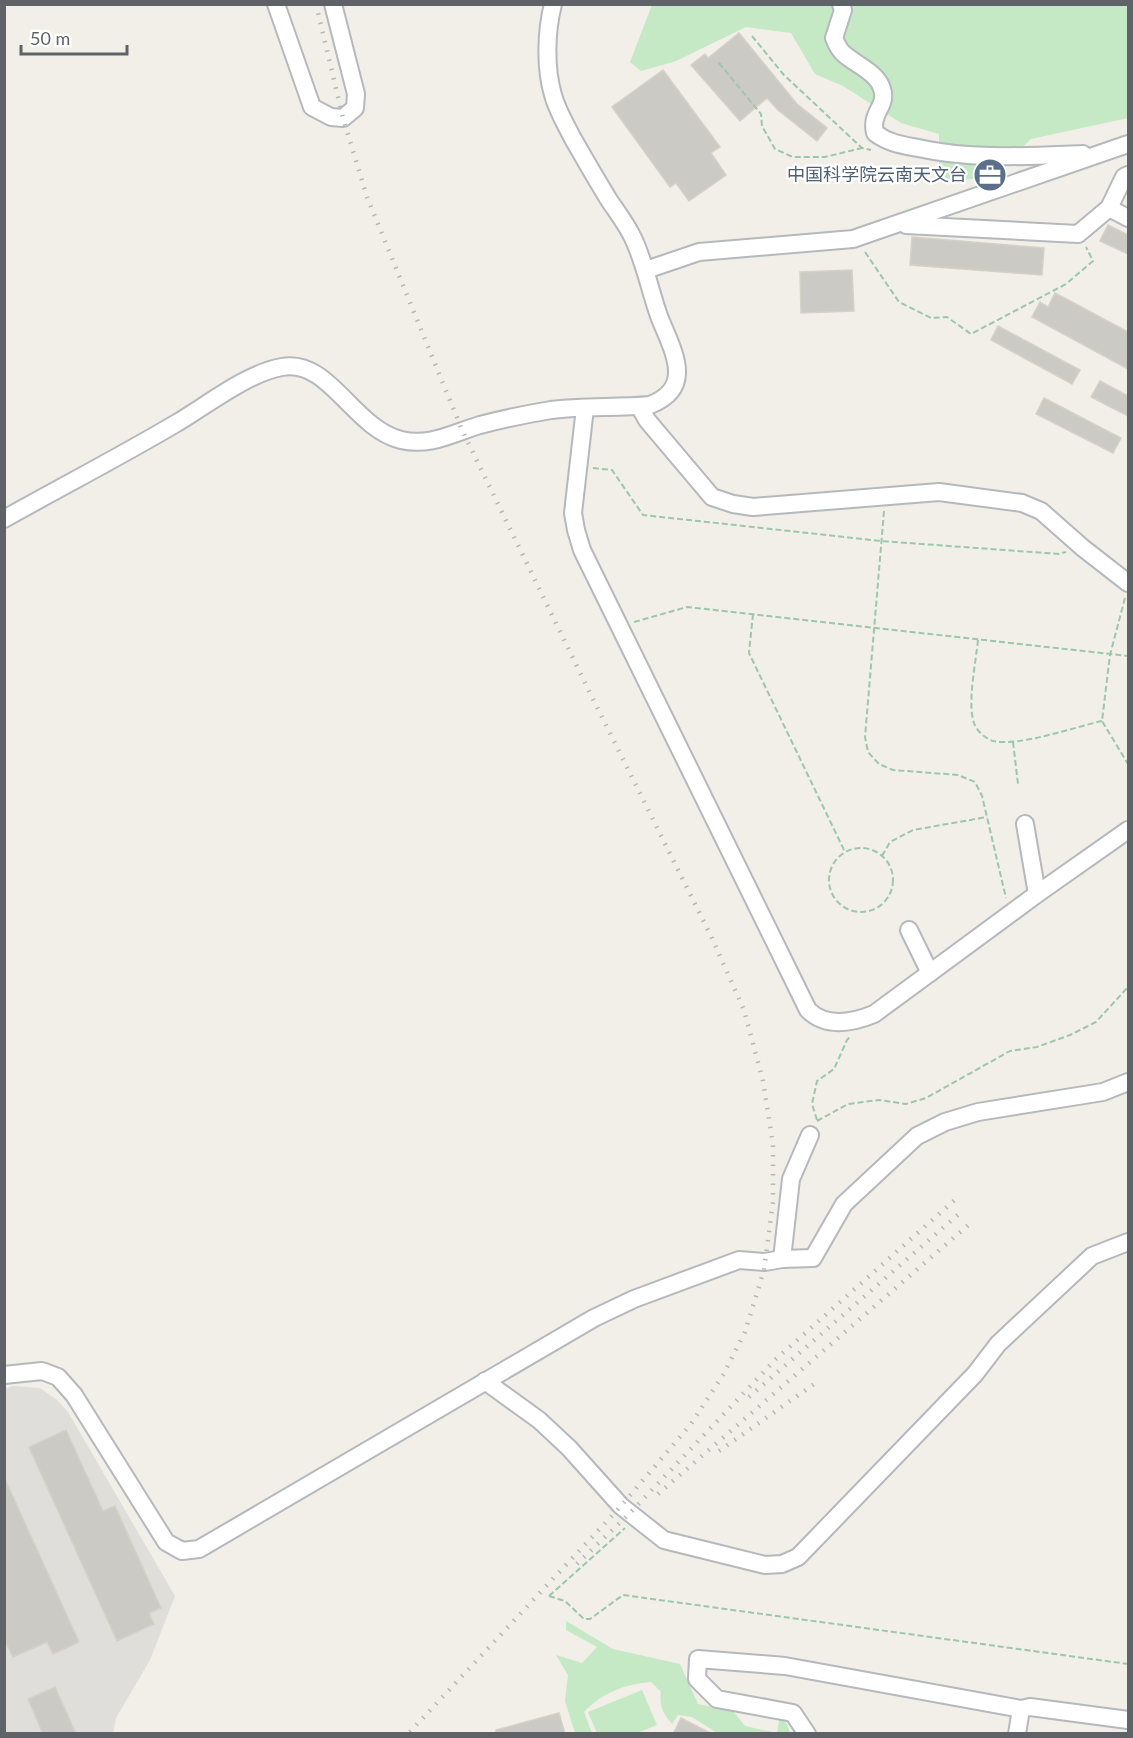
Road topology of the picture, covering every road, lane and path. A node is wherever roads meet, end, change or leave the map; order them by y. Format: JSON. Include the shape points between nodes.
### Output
{"nodes":[{"id":1,"x":276,"y":4,"type":"edge"},
{"id":2,"x":333,"y":4,"type":"edge"},
{"id":3,"x":553,"y":4,"type":"edge"},
{"id":4,"x":841,"y":4,"type":"edge"},
{"id":5,"x":752,"y":36,"type":"dead end"},
{"id":6,"x":719,"y":63,"type":"dead end"},
{"id":7,"x":1128,"y":144,"type":"edge"},
{"id":8,"x":862,"y":148,"type":"junction"},
{"id":9,"x":872,"y":150,"type":"dead end"},
{"id":10,"x":1099,"y":153,"type":"junction"},
{"id":11,"x":1128,"y":175,"type":"edge"},
{"id":12,"x":1109,"y":208,"type":"junction"},
{"id":13,"x":1128,"y":218,"type":"edge"},
{"id":14,"x":897,"y":224,"type":"junction"},
{"id":15,"x":1078,"y":234,"type":"junction"},
{"id":16,"x":853,"y":239,"type":"junction"},
{"id":17,"x":646,"y":270,"type":"junction"},
{"id":18,"x":639,"y":406,"type":"junction"},
{"id":19,"x":585,"y":408,"type":"junction"},
{"id":20,"x":577,"y":466,"type":"junction"},
{"id":21,"x":886,"y":496,"type":"junction"},
{"id":22,"x":4,"y":519,"type":"edge"},
{"id":23,"x":881,"y":541,"type":"junction"},
{"id":24,"x":1083,"y":548,"type":"junction"},
{"id":25,"x":1127,"y":588,"type":"edge"},
{"id":26,"x":753,"y":614,"type":"junction"},
{"id":27,"x":620,"y":626,"type":"junction"},
{"id":28,"x":874,"y":628,"type":"junction"},
{"id":29,"x":978,"y":640,"type":"junction"},
{"id":30,"x":1110,"y":655,"type":"junction"},
{"id":31,"x":1128,"y":656,"type":"edge"},
{"id":32,"x":1102,"y":721,"type":"junction"},
{"id":33,"x":1013,"y":742,"type":"junction"},
{"id":34,"x":1128,"y":764,"type":"edge"},
{"id":35,"x":1018,"y":784,"type":"dead end"},
{"id":36,"x":987,"y":817,"type":"junction"},
{"id":37,"x":1025,"y":824,"type":"dead end"},
{"id":38,"x":1128,"y":830,"type":"edge"},
{"id":39,"x":845,"y":852,"type":"junction"},
{"id":40,"x":882,"y":856,"type":"junction"},
{"id":41,"x":1037,"y":894,"type":"junction"},
{"id":42,"x":1010,"y":914,"type":"junction"},
{"id":43,"x":909,"y":930,"type":"dead end"},
{"id":44,"x":930,"y":973,"type":"junction"},
{"id":45,"x":1128,"y":987,"type":"edge"},
{"id":46,"x":855,"y":1022,"type":"junction"},
{"id":47,"x":1128,"y":1082,"type":"edge"},
{"id":48,"x":814,"y":1127,"type":"junction"},
{"id":49,"x":1128,"y":1242,"type":"edge"},
{"id":50,"x":782,"y":1259,"type":"junction"},
{"id":51,"x":4,"y":1375,"type":"edge"},
{"id":52,"x":485,"y":1381,"type":"junction"},
{"id":53,"x":636,"y":1519,"type":"junction"},
{"id":54,"x":1128,"y":1664,"type":"edge"},
{"id":55,"x":1021,"y":1709,"type":"junction"},
{"id":56,"x":1128,"y":1720,"type":"edge"},
{"id":57,"x":807,"y":1734,"type":"edge"},
{"id":58,"x":1017,"y":1734,"type":"edge"}],
"edges":[{"from":1,"to":2,"type":"street","via":[[312,107],[331,117],[343,118],[355,108],[356,94]]},
{"from":3,"to":17,"type":"street","via":[[548,33],[553,95],[591,171],[633,238]]},
{"from":4,"to":10,"type":"street","via":[[843,10],[834,38],[842,52],[874,76],[882,87],[883,99],[872,122],[875,134],[886,141],[946,154]]},
{"from":5,"to":8,"type":"path","via":[[784,75]]},
{"from":6,"to":8,"type":"path","via":[[761,114],[762,126],[775,149],[793,157],[825,157]]},
{"from":7,"to":10,"type":"street"},
{"from":8,"to":9,"type":"path"},
{"from":10,"to":14,"type":"street"},
{"from":11,"to":12,"type":"street"},
{"from":12,"to":13,"type":"street"},
{"from":12,"to":15,"type":"street"},
{"from":14,"to":15,"type":"street"},
{"from":14,"to":16,"type":"street"},
{"from":15,"to":16,"type":"path","via":[[1094,261],[1066,284],[971,334],[947,317],[931,318],[899,302]]},
{"from":16,"to":17,"type":"street","via":[[699,252]]},
{"from":17,"to":18,"type":"street","via":[[678,366],[675,385],[668,394],[659,402]]},
{"from":18,"to":19,"type":"street"},
{"from":18,"to":21,"type":"street","via":[[712,497],[753,507]]},
{"from":19,"to":20,"type":"street"},
{"from":19,"to":22,"type":"street","via":[[551,410],[462,430],[446,438],[416,442],[382,433],[312,370],[283,367],[235,387]]},
{"from":20,"to":23,"type":"path","via":[[612,470],[643,515]]},
{"from":20,"to":27,"type":"street","via":[[573,513],[576,530]]},
{"from":21,"to":23,"type":"path"},
{"from":21,"to":24,"type":"street","via":[[939,492],[1022,503],[1041,511]]},
{"from":23,"to":24,"type":"path","via":[[1059,554]]},
{"from":23,"to":28,"type":"path"},
{"from":24,"to":25,"type":"street"},
{"from":25,"to":30,"type":"path"},
{"from":26,"to":27,"type":"path","via":[[687,607]]},
{"from":26,"to":28,"type":"path"},
{"from":26,"to":39,"type":"path","via":[[749,653]]},
{"from":27,"to":46,"type":"street","via":[[808,1010],[817,1019]]},
{"from":28,"to":29,"type":"path"},
{"from":28,"to":36,"type":"path","via":[[865,737],[868,752],[879,764],[893,770],[958,775],[975,782]]},
{"from":29,"to":30,"type":"path"},
{"from":29,"to":33,"type":"path","via":[[971,709],[974,723],[980,734],[993,741]]},
{"from":30,"to":31,"type":"path"},
{"from":30,"to":32,"type":"path"},
{"from":32,"to":33,"type":"path"},
{"from":32,"to":34,"type":"path"},
{"from":33,"to":35,"type":"path"},
{"from":36,"to":40,"type":"path","via":[[913,830],[890,842]]},
{"from":36,"to":42,"type":"path"},
{"from":37,"to":41,"type":"street"},
{"from":38,"to":41,"type":"street"},
{"from":39,"to":40,"type":"path","via":[[864,848]]},
{"from":39,"to":40,"type":"path","via":[[836,859],[829,879],[836,900],[854,910],[876,908],[889,893],[892,874]]},
{"from":41,"to":42,"type":"street"},
{"from":42,"to":44,"type":"street"},
{"from":43,"to":44,"type":"street"},
{"from":44,"to":46,"type":"street","via":[[874,1014]]},
{"from":45,"to":48,"type":"path","via":[[1096,1022],[1070,1035],[1037,1047],[1010,1051],[926,1098],[906,1104],[879,1100],[848,1104]]},
{"from":46,"to":48,"type":"path","via":[[853,1034],[834,1069],[817,1081],[812,1104]]},
{"from":47,"to":50,"type":"street","via":[[1103,1092],[978,1112],[917,1136],[844,1204],[813,1258]]},
{"from":48,"to":50,"type":"street","via":[[791,1179]]},
{"from":49,"to":53,"type":"street","via":[[1092,1256],[998,1344],[975,1374],[798,1557],[782,1564],[765,1565],[664,1540]]},
{"from":50,"to":52,"type":"street","via":[[739,1260],[634,1299]]},
{"from":51,"to":52,"type":"street","via":[[42,1371],[58,1377],[74,1395],[166,1542],[182,1551],[199,1549]]},
{"from":52,"to":53,"type":"street","via":[[539,1420]]},
{"from":53,"to":54,"type":"path","via":[[549,1596],[565,1601],[584,1619],[590,1619],[623,1595]]},
{"from":55,"to":56,"type":"street"},
{"from":55,"to":57,"type":"street","via":[[785,1666],[698,1659],[697,1679],[717,1699],[793,1713]]},
{"from":55,"to":58,"type":"street"}]}
